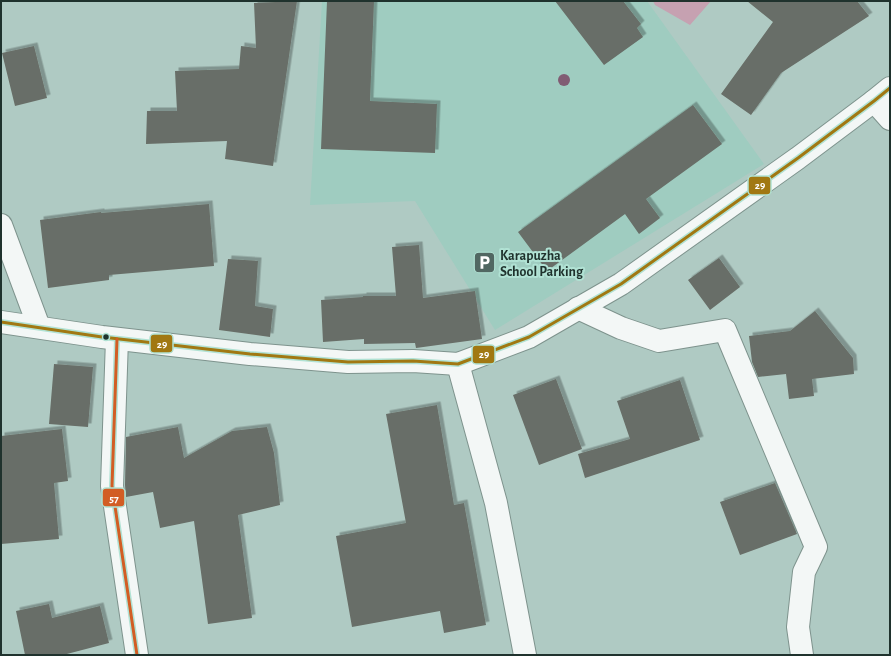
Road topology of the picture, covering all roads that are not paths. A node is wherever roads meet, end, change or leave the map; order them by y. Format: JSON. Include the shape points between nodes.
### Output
{"nodes":[{"id":1,"x":882,"y":94,"type":"edge"},
{"id":2,"x":890,"y":119,"type":"edge"},
{"id":3,"x":1,"y":225,"type":"edge"},
{"id":4,"x":578,"y":308,"type":"junction"},
{"id":5,"x":1,"y":322,"type":"edge"},
{"id":6,"x":38,"y":327,"type":"junction"},
{"id":7,"x":117,"y":339,"type":"junction"},
{"id":8,"x":458,"y":364,"type":"junction"},
{"id":9,"x":137,"y":655,"type":"edge"},
{"id":10,"x":525,"y":655,"type":"edge"},
{"id":11,"x":802,"y":655,"type":"edge"}],
"edges":[{"from":1,"to":2,"type":"street"},
{"from":1,"to":4,"type":"street","via":[[621,284]]},
{"from":3,"to":6,"type":"street"},
{"from":4,"to":8,"type":"street","via":[[529,337]]},
{"from":4,"to":11,"type":"street","via":[[621,328],[659,341],[726,330],[816,547],[804,572],[798,627]]},
{"from":5,"to":6,"type":"street"},
{"from":6,"to":7,"type":"street"},
{"from":7,"to":8,"type":"street","via":[[348,362],[413,361]]},
{"from":7,"to":9,"type":"street","via":[[112,486]]},
{"from":8,"to":10,"type":"street","via":[[496,503]]}]}
